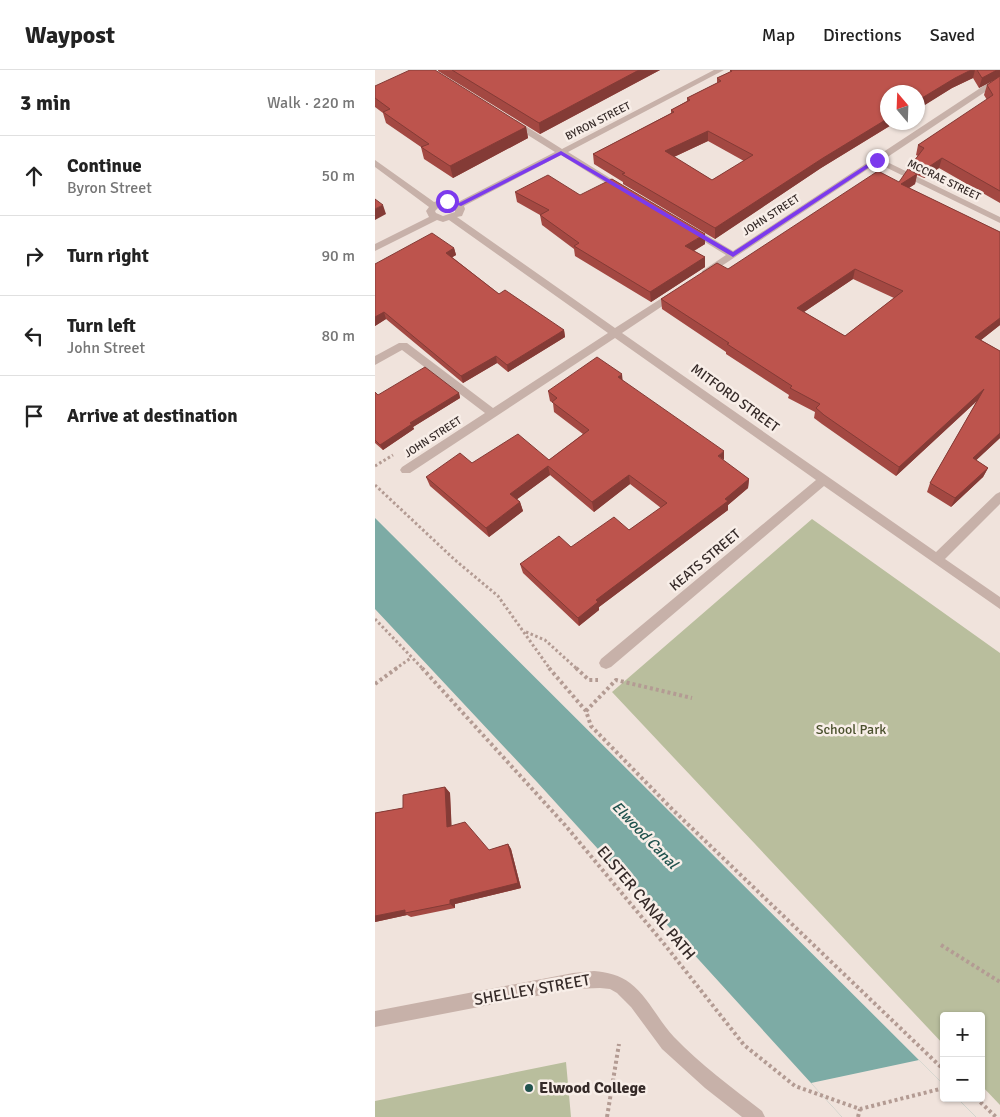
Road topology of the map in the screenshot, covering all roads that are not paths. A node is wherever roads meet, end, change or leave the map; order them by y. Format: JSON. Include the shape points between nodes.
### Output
{"nodes":[{"id":1,"x":720,"y":70,"type":"edge"},
{"id":2,"x":1000,"y":80,"type":"edge"},
{"id":3,"x":504,"y":116,"type":"edge"},
{"id":4,"x":561,"y":153,"type":"junction"},
{"id":5,"x":877,"y":160,"type":"junction"},
{"id":6,"x":375,"y":163,"type":"edge"},
{"id":7,"x":635,"y":196,"type":"edge"},
{"id":8,"x":459,"y":205,"type":"junction"},
{"id":9,"x":434,"y":206,"type":"junction"},
{"id":10,"x":435,"y":217,"type":"junction"},
{"id":11,"x":452,"y":218,"type":"junction"},
{"id":12,"x":1000,"y":220,"type":"edge"},
{"id":13,"x":684,"y":226,"type":"edge"},
{"id":14,"x":375,"y":248,"type":"edge"},
{"id":15,"x":733,"y":255,"type":"junction"},
{"id":16,"x":700,"y":277,"type":"edge"},
{"id":17,"x":683,"y":288,"type":"edge"},
{"id":18,"x":616,"y":332,"type":"junction"},
{"id":19,"x":375,"y":361,"type":"edge"},
{"id":20,"x":492,"y":413,"type":"junction"},
{"id":21,"x":406,"y":470,"type":"dead end"},
{"id":22,"x":824,"y":480,"type":"junction"},
{"id":23,"x":1000,"y":497,"type":"edge"},
{"id":24,"x":937,"y":560,"type":"junction"},
{"id":25,"x":1000,"y":604,"type":"edge"},
{"id":26,"x":605,"y":664,"type":"dead end"},
{"id":27,"x":375,"y":1019,"type":"edge"},
{"id":28,"x":756,"y":1117,"type":"edge"}],
"edges":[{"from":1,"to":4,"type":"street","name":"BYRON STREET"},
{"from":2,"to":5,"type":"street","name":"JOHN STREET"},
{"from":3,"to":4,"type":"street"},
{"from":4,"to":7,"type":"street"},
{"from":4,"to":8,"type":"street","name":"BYRON STREET"},
{"from":5,"to":12,"type":"street","name":"MCCRAE STREET"},
{"from":5,"to":15,"type":"street","name":"JOHN STREET"},
{"from":6,"to":9,"type":"street"},
{"from":8,"to":9,"type":"street","via":[[447,201]]},
{"from":8,"to":11,"type":"street","via":[[460,212]]},
{"from":9,"to":10,"type":"street","via":[[430,211]]},
{"from":10,"to":11,"type":"street"},
{"from":10,"to":14,"type":"street"},
{"from":11,"to":18,"type":"street","name":"MITFORD STREET"},
{"from":13,"to":15,"type":"street"},
{"from":15,"to":16,"type":"street","name":"JOHN STREET"},
{"from":17,"to":18,"type":"street","name":"JOHN STREET"},
{"from":18,"to":20,"type":"street","name":"JOHN STREET"},
{"from":18,"to":22,"type":"street","name":"MITFORD STREET"},
{"from":19,"to":20,"type":"street","via":[[403,345]]},
{"from":20,"to":21,"type":"street","name":"JOHN STREET"},
{"from":22,"to":24,"type":"street","name":"MITFORD STREET"},
{"from":22,"to":26,"type":"street","name":"KEATS STREET"},
{"from":23,"to":24,"type":"street"},
{"from":24,"to":25,"type":"street","name":"MITFORD STREET"},
{"from":27,"to":28,"type":"street","name":"SHELLEY STREET","via":[[573,981],[595,979],[616,983],[640,1004],[667,1041]]}]}
